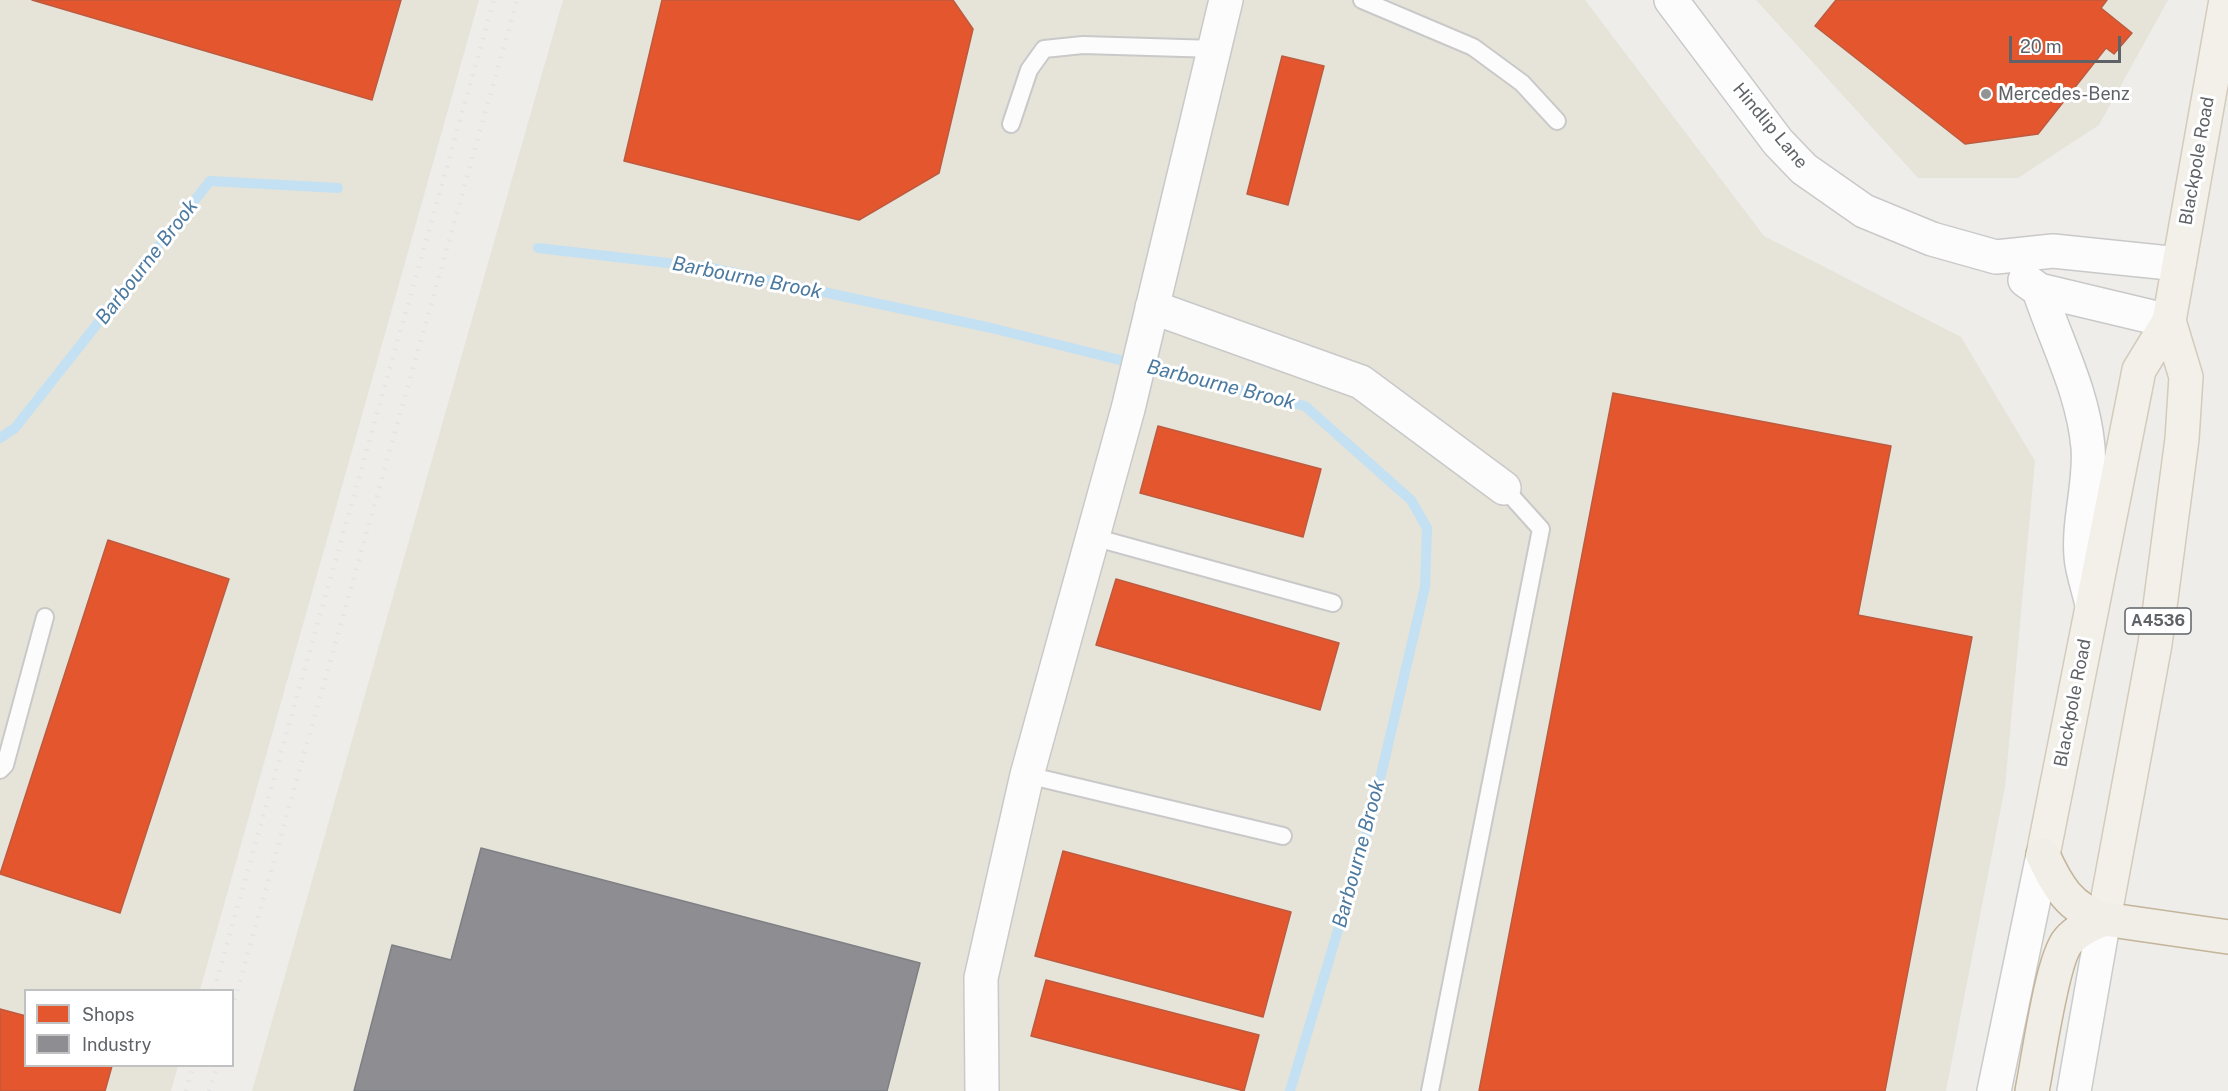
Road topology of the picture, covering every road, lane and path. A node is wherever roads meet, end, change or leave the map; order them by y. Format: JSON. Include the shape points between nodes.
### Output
{"nodes":[{"id":1,"x":1226,"y":0,"type":"edge"},
{"id":2,"x":1362,"y":0,"type":"edge"},
{"id":3,"x":1671,"y":0,"type":"edge"},
{"id":4,"x":2226,"y":0,"type":"edge"},
{"id":5,"x":1216,"y":49,"type":"junction"},
{"id":6,"x":1557,"y":121,"type":"dead end"},
{"id":7,"x":1011,"y":124,"type":"dead end"},
{"id":8,"x":1996,"y":257,"type":"junction"},
{"id":9,"x":2179,"y":264,"type":"junction"},
{"id":10,"x":2039,"y":290,"type":"junction"},
{"id":11,"x":1152,"y":307,"type":"junction"},
{"id":12,"x":2169,"y":321,"type":"junction"},
{"id":13,"x":1504,"y":488,"type":"joint"},
{"id":14,"x":1093,"y":537,"type":"junction"},
{"id":15,"x":1333,"y":603,"type":"dead end"},
{"id":16,"x":2092,"y":605,"type":"junction"},
{"id":17,"x":45,"y":617,"type":"dead end"},
{"id":18,"x":0,"y":770,"type":"edge"},
{"id":19,"x":1027,"y":775,"type":"junction"},
{"id":20,"x":1283,"y":837,"type":"dead end"},
{"id":21,"x":2043,"y":855,"type":"junction"},
{"id":22,"x":2104,"y":919,"type":"junction"},
{"id":23,"x":2228,"y":937,"type":"edge"},
{"id":24,"x":982,"y":1091,"type":"edge"},
{"id":25,"x":1430,"y":1091,"type":"edge"},
{"id":26,"x":1994,"y":1091,"type":"edge"},
{"id":27,"x":2032,"y":1091,"type":"edge"},
{"id":28,"x":2074,"y":1091,"type":"edge"}],
"edges":[{"from":1,"to":5,"type":"street"},
{"from":2,"to":6,"type":"lane","via":[[1473,47],[1522,83]]},
{"from":3,"to":8,"type":"street","name":"Hindlip Lane","via":[[1778,142],[1804,169],[1864,211],[1932,239]]},
{"from":4,"to":9,"type":"main road","name":"Blackpole Road","number":"A4536"},
{"from":5,"to":7,"type":"lane","via":[[1122,45],[1044,49],[1029,70]]},
{"from":5,"to":11,"type":"street"},
{"from":8,"to":9,"type":"street","name":"Hindlip Lane","via":[[2053,251]]},
{"from":8,"to":10,"type":"street","name":"Hindlip Lane"},
{"from":9,"to":12,"type":"main road","name":"Blackpole Road","number":"A4536"},
{"from":10,"to":12,"type":"street","name":"Hindlip Lane"},
{"from":10,"to":16,"type":"street","via":[[2084,417],[2088,449],[2081,557]]},
{"from":11,"to":13,"type":"street","via":[[1361,382]]},
{"from":11,"to":14,"type":"street"},
{"from":12,"to":16,"type":"main road","name":"Blackpole Road","number":"A4536","via":[[2139,370]]},
{"from":12,"to":22,"type":"main road","name":"Blackpole Road","number":"A4536","via":[[2186,377],[2182,439],[2155,644]]},
{"from":13,"to":25,"type":"lane","via":[[1541,529]]},
{"from":14,"to":15,"type":"lane"},
{"from":14,"to":19,"type":"street"},
{"from":16,"to":21,"type":"main road","name":"Blackpole Road","number":"A4536"},
{"from":17,"to":18,"type":"lane"},
{"from":19,"to":20,"type":"lane"},
{"from":19,"to":24,"type":"street","via":[[981,978]]},
{"from":21,"to":22,"type":"highway","via":[[2057,886],[2071,903]]},
{"from":21,"to":26,"type":"street","name":"Blackpole Road"},
{"from":22,"to":23,"type":"highway"},
{"from":22,"to":27,"type":"highway","via":[[2067,941],[2057,966]]},
{"from":22,"to":28,"type":"street","name":"Blackpole Road"}]}
